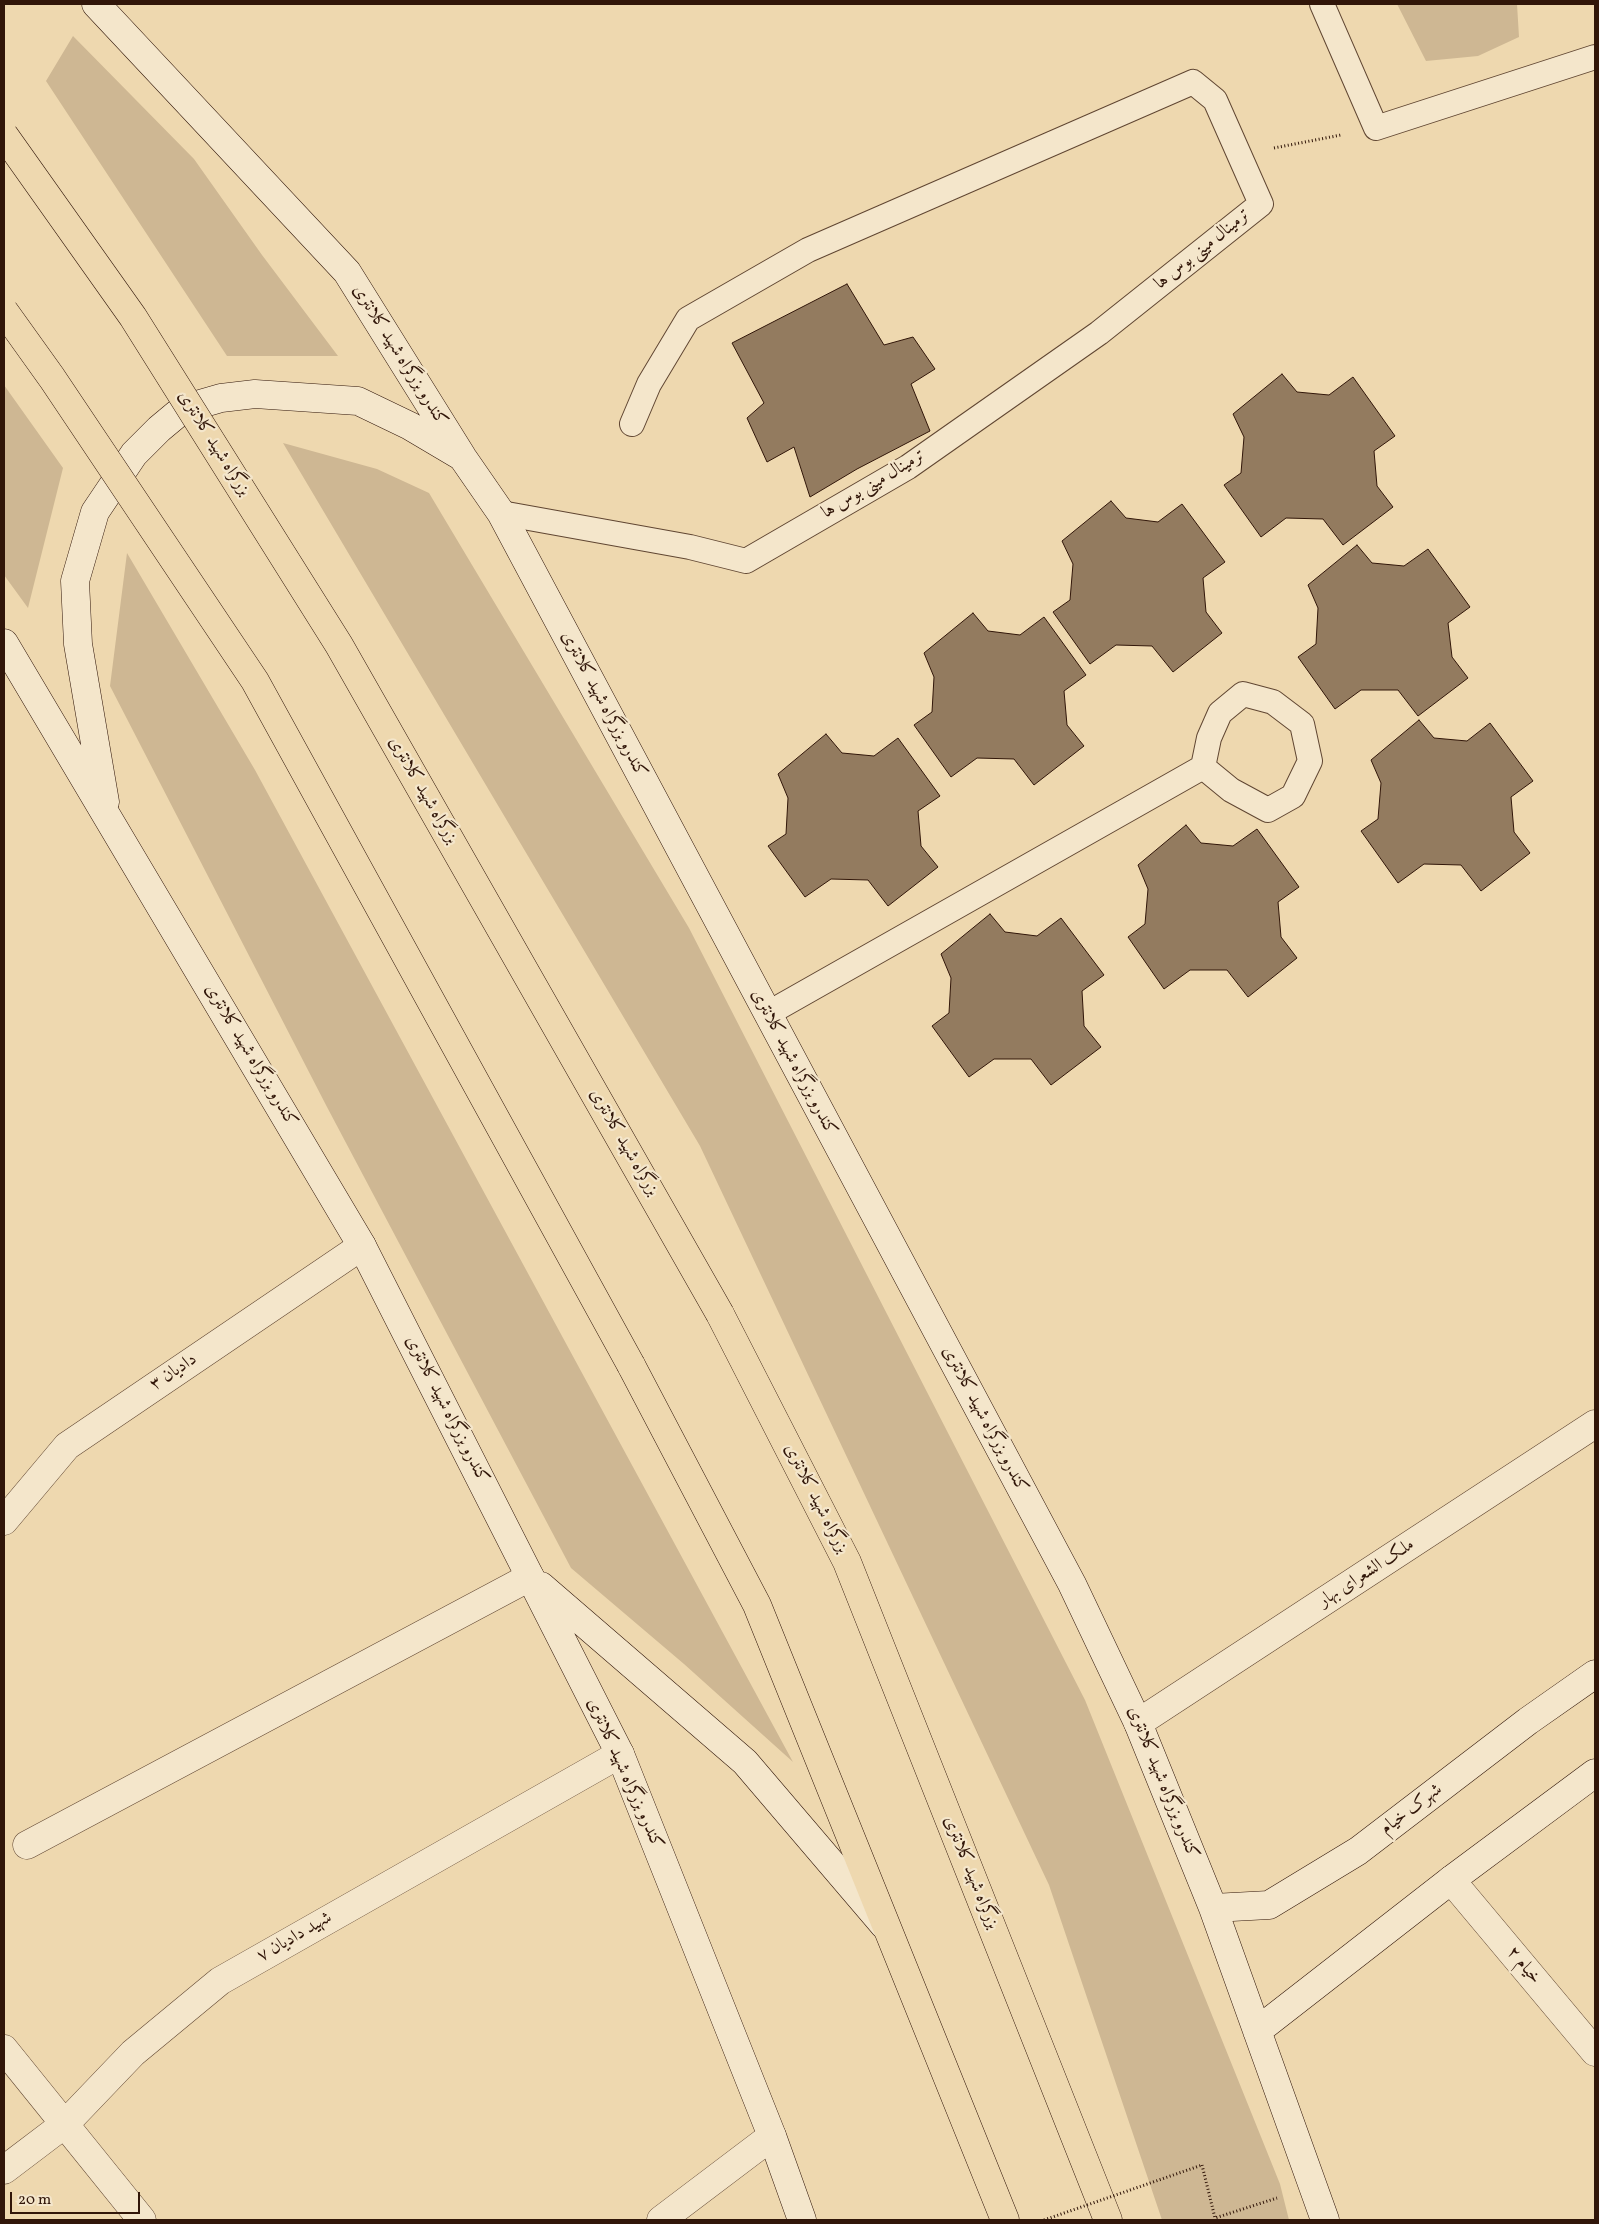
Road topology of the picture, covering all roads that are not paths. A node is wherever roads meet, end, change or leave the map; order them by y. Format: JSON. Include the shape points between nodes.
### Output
{"nodes":[{"id":1,"x":96,"y":4,"type":"edge"},
{"id":2,"x":1322,"y":4,"type":"edge"},
{"id":3,"x":1595,"y":57,"type":"edge"},
{"id":4,"x":4,"y":135,"type":"edge"},
{"id":5,"x":4,"y":311,"type":"edge"},
{"id":6,"x":632,"y":424,"type":"dead end"},
{"id":7,"x":463,"y":458,"type":"junction"},
{"id":8,"x":501,"y":513,"type":"junction"},
{"id":9,"x":4,"y":644,"type":"edge"},
{"id":10,"x":1203,"y":767,"type":"junction"},
{"id":11,"x":107,"y":817,"type":"junction"},
{"id":12,"x":767,"y":1014,"type":"junction"},
{"id":13,"x":362,"y":1246,"type":"junction"},
{"id":14,"x":1595,"y":1424,"type":"edge"},
{"id":15,"x":4,"y":1521,"type":"edge"},
{"id":16,"x":530,"y":1576,"type":"junction"},
{"id":17,"x":1595,"y":1674,"type":"edge"},
{"id":18,"x":1138,"y":1723,"type":"junction"},
{"id":19,"x":620,"y":1754,"type":"junction"},
{"id":20,"x":1595,"y":1772,"type":"edge"},
{"id":21,"x":27,"y":1845,"type":"dead end"},
{"id":22,"x":1451,"y":1880,"type":"junction"},
{"id":23,"x":1213,"y":1908,"type":"junction"},
{"id":24,"x":888,"y":1929,"type":"junction"},
{"id":25,"x":1257,"y":2031,"type":"junction"},
{"id":26,"x":4,"y":2049,"type":"edge"},
{"id":27,"x":1595,"y":2052,"type":"edge"},
{"id":28,"x":66,"y":2123,"type":"junction"},
{"id":29,"x":772,"y":2136,"type":"junction"},
{"id":30,"x":4,"y":2170,"type":"edge"},
{"id":31,"x":142,"y":2220,"type":"edge"},
{"id":32,"x":661,"y":2220,"type":"edge"},
{"id":33,"x":802,"y":2220,"type":"edge"},
{"id":34,"x":1005,"y":2220,"type":"edge"},
{"id":35,"x":1108,"y":2220,"type":"edge"},
{"id":36,"x":1325,"y":2220,"type":"edge"}],
"edges":[{"from":1,"to":7,"type":"main road","name":"کندرو بزرگراه شهید کلانتری","via":[[347,272]]},
{"from":2,"to":3,"type":"lane","via":[[1376,128]]},
{"from":4,"to":35,"type":"highway","name":"بزرگراه شهید کلانتری","bridge":true,"via":[[134,317],[339,645],[720,1314],[847,1562]]},
{"from":5,"to":24,"type":"highway","bridge":true,"via":[[255,681],[631,1365],[757,1605]]},
{"from":6,"to":8,"type":"lane","name":"ترمینال مینی بوس ها","via":[[649,384],[688,320],[808,250],[1193,82],[1215,100],[1261,204],[1099,333],[908,467],[746,561]]},
{"from":7,"to":8,"type":"main road","name":"کندرو بزرگراه شهید کلانتری"},
{"from":7,"to":11,"type":"main road","via":[[410,426],[358,401],[255,394],[221,398],[183,409],[134,454],[94,512],[75,582],[78,644]]},
{"from":8,"to":12,"type":"main road","name":"کندرو بزرگراه شهید کلانتری"},
{"from":9,"to":11,"type":"main road","name":"کندرو بزرگراه شهید کلانتری"},
{"from":10,"to":10,"type":"lane","via":[[1231,790],[1268,810],[1293,796],[1310,761],[1302,724],[1273,702],[1243,694],[1220,713],[1209,738]]},
{"from":10,"to":12,"type":"lane"},
{"from":11,"to":13,"type":"main road","name":"کندرو بزرگراه شهید کلانتری"},
{"from":12,"to":18,"type":"main road","name":"کندرو بزرگراه شهید کلانتری","via":[[1072,1584]]},
{"from":13,"to":15,"type":"main road","name":"دادیان ۳","via":[[67,1446]]},
{"from":13,"to":16,"type":"main road","name":"کندرو بزرگراه شهید کلانتری"},
{"from":14,"to":18,"type":"main road","name":"ملک الشعرای بهار"},
{"from":16,"to":19,"type":"main road","name":"کندرو بزرگراه شهید کلانتری"},
{"from":16,"to":21,"type":"main road"},
{"from":16,"to":24,"type":"main road","via":[[745,1762]]},
{"from":17,"to":23,"type":"main road","name":"شهرک خیام","via":[[1350,1856],[1269,1905]]},
{"from":18,"to":23,"type":"main road","name":"کندرو بزرگراه شهید کلانتری"},
{"from":19,"to":28,"type":"main road","name":"شهید دادیان ۷","via":[[220,1980],[132,2053]]},
{"from":19,"to":29,"type":"main road","name":"کندرو بزرگراه شهید کلانتری"},
{"from":20,"to":22,"type":"main road"},
{"from":22,"to":25,"type":"main road"},
{"from":22,"to":27,"type":"main road","name":"خیام ۲"},
{"from":23,"to":25,"type":"main road","name":"کندرو بزرگراه شهید کلانتری"},
{"from":24,"to":34,"type":"highway"},
{"from":25,"to":36,"type":"main road","name":"کندرو بزرگراه شهید کلانتری"},
{"from":26,"to":28,"type":"main road"},
{"from":28,"to":30,"type":"main road","name":"شهید دادیان ۷"},
{"from":28,"to":31,"type":"main road"},
{"from":29,"to":32,"type":"main road"},
{"from":29,"to":33,"type":"main road","name":"کندرو بزرگراه شهید کلانتری"}]}
